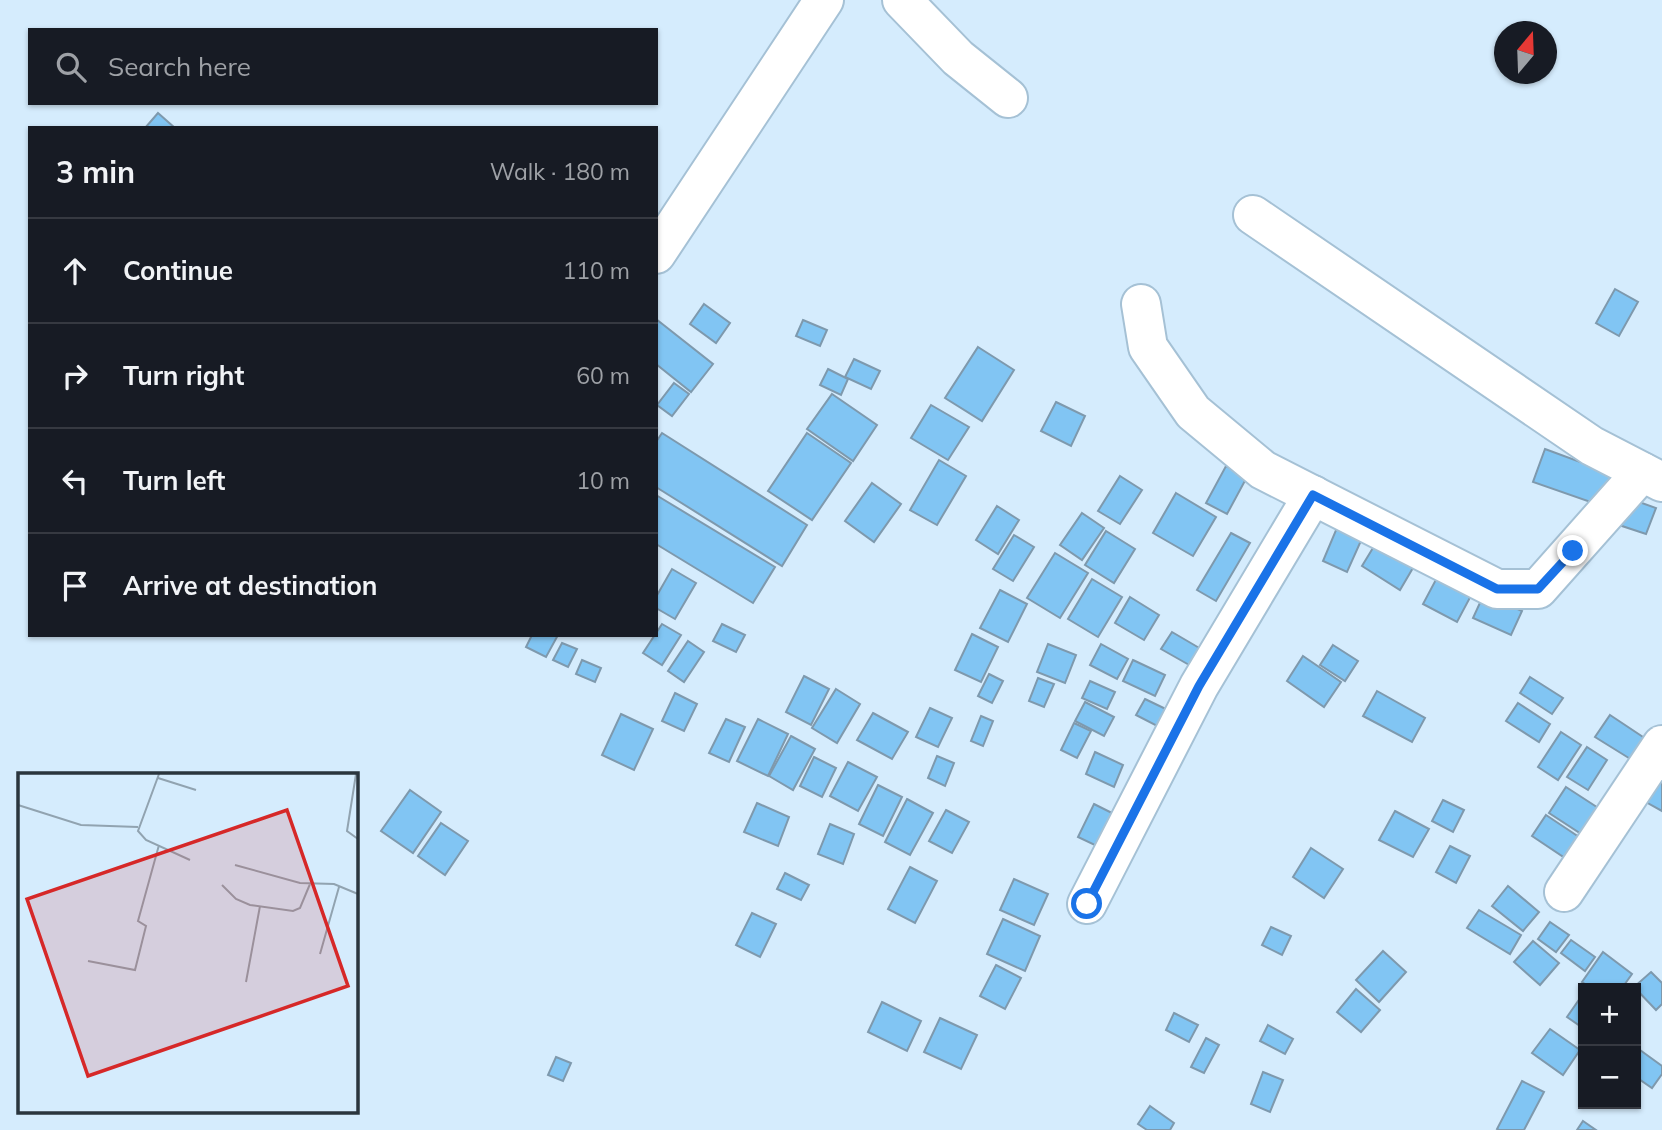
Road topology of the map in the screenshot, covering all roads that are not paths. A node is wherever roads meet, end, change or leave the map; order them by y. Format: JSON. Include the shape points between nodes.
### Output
{"nodes":[{"id":1,"x":824,"y":0,"type":"edge"},
{"id":2,"x":902,"y":0,"type":"edge"},
{"id":3,"x":1008,"y":98,"type":"dead end"},
{"id":4,"x":1254,"y":215,"type":"dead end"},
{"id":5,"x":658,"y":251,"type":"edge"},
{"id":6,"x":1141,"y":304,"type":"dead end"},
{"id":7,"x":1652,"y":477,"type":"edge"},
{"id":8,"x":1313,"y":495,"type":"junction"},
{"id":9,"x":1662,"y":745,"type":"edge"},
{"id":10,"x":1564,"y":892,"type":"dead end"},
{"id":11,"x":1087,"y":904,"type":"dead end"}],
"edges":[{"from":1,"to":5,"type":"street"},
{"from":2,"to":3,"type":"street","via":[[958,58]]},
{"from":4,"to":7,"type":"street","via":[[1592,446]]},
{"from":6,"to":8,"type":"street","via":[[1148,347],[1192,412],[1263,470]]},
{"from":7,"to":8,"type":"street","via":[[1538,589],[1497,589]]},
{"from":8,"to":11,"type":"street","via":[[1199,686]]},
{"from":9,"to":10,"type":"street"}]}
